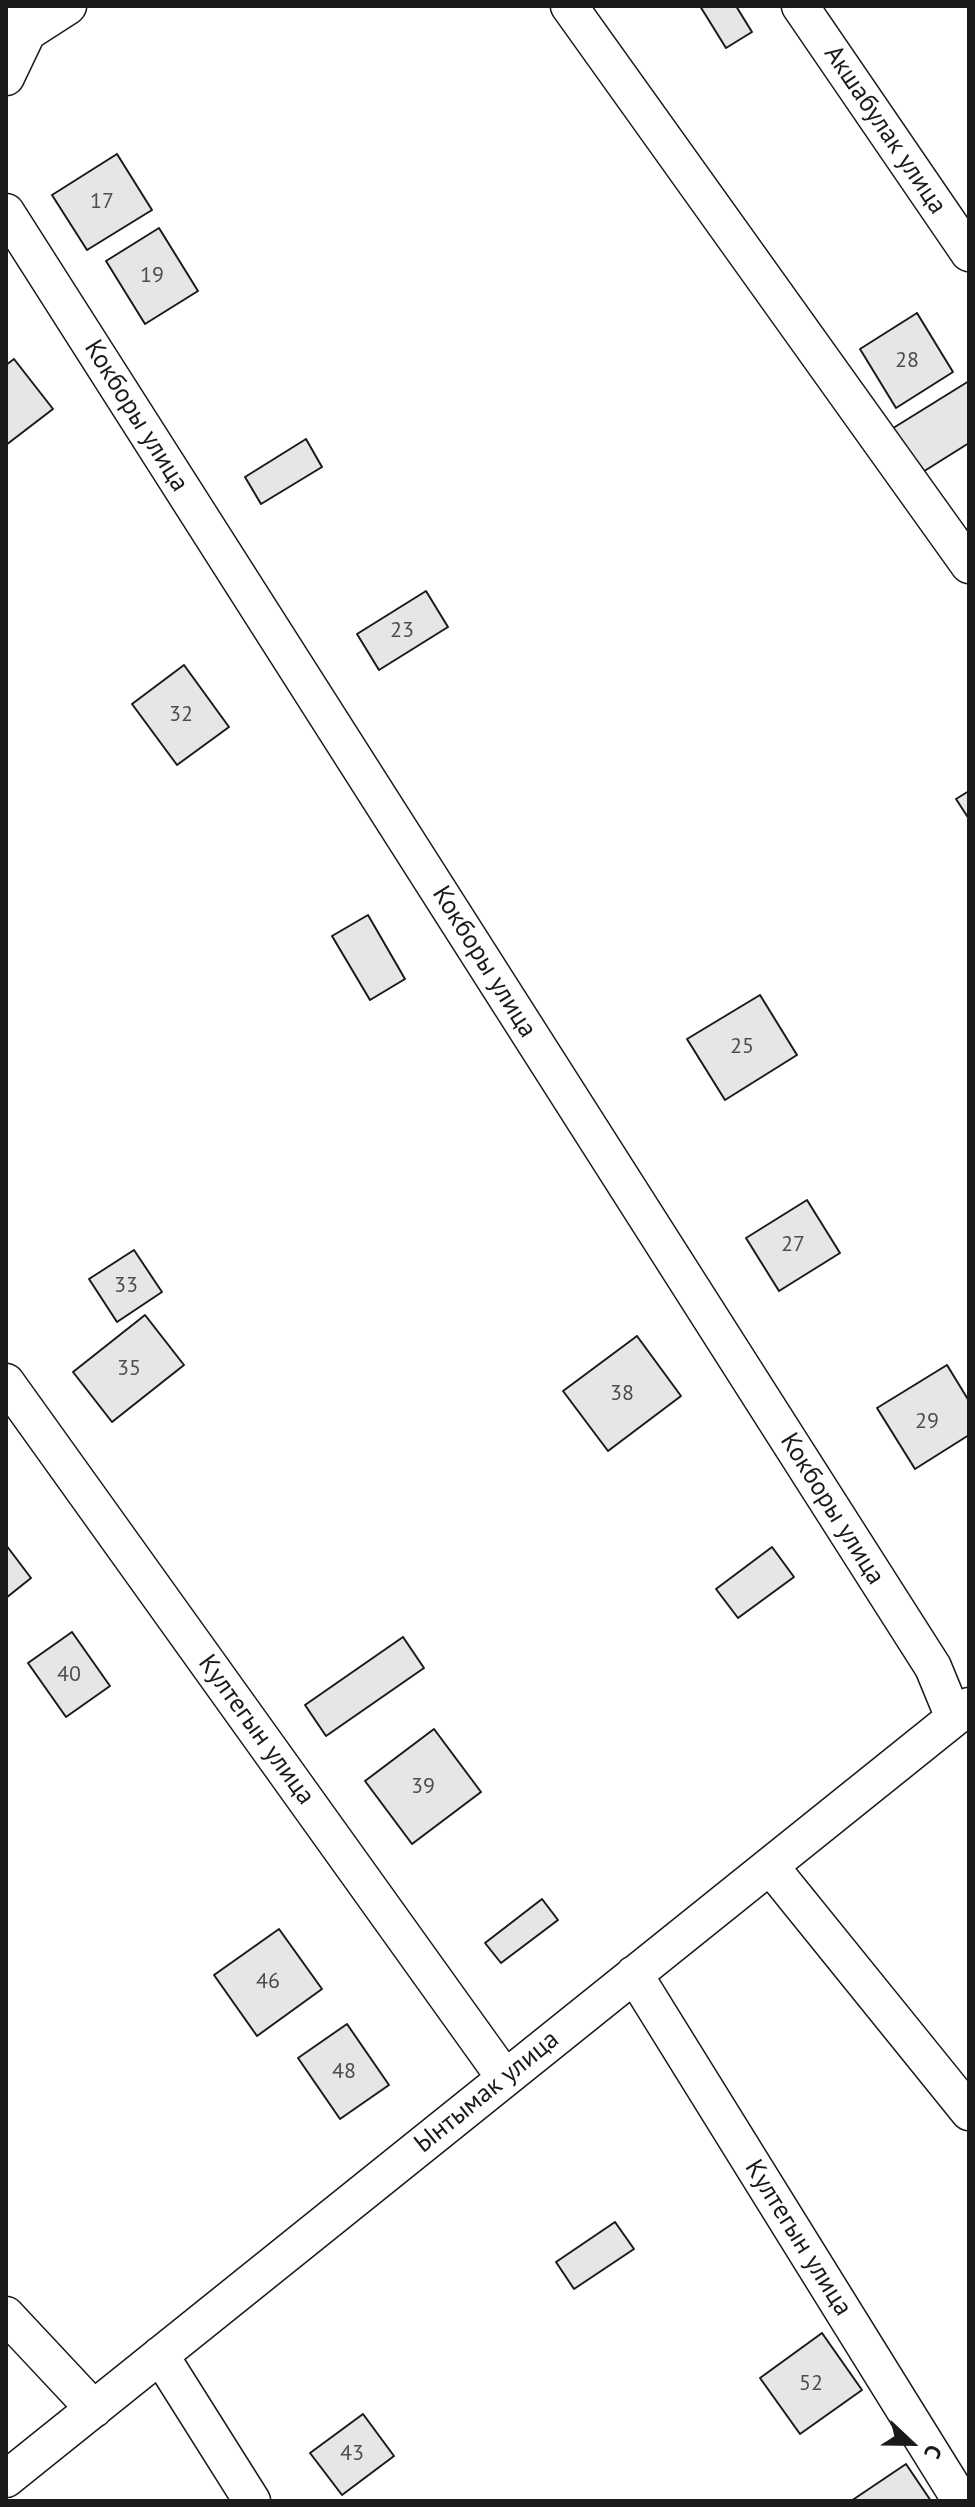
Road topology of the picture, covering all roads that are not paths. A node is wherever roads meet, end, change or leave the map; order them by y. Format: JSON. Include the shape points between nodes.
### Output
{"nodes":[{"id":1,"x":68,"y":6,"type":"edge"},
{"id":2,"x":569,"y":6,"type":"edge"},
{"id":3,"x":800,"y":6,"type":"edge"},
{"id":4,"x":15,"y":28,"type":"edge"},
{"id":5,"x":6,"y":77,"type":"edge"},
{"id":6,"x":6,"y":212,"type":"edge"},
{"id":7,"x":969,"y":253,"type":"edge"},
{"id":8,"x":969,"y":565,"type":"edge"},
{"id":9,"x":6,"y":1382,"type":"edge"},
{"id":10,"x":962,"y":1712,"type":"edge"},
{"id":11,"x":770,"y":1866,"type":"junction"},
{"id":12,"x":634,"y":1974,"type":"junction"},
{"id":13,"x":505,"y":2078,"type":"junction"},
{"id":14,"x":969,"y":2112,"type":"edge"},
{"id":15,"x":6,"y":2315,"type":"edge"},
{"id":16,"x":160,"y":2355,"type":"junction"},
{"id":17,"x":94,"y":2409,"type":"junction"},
{"id":18,"x":6,"y":2479,"type":"edge"},
{"id":19,"x":252,"y":2501,"type":"edge"},
{"id":20,"x":961,"y":2501,"type":"edge"}],
"edges":[{"from":1,"to":4,"type":"street"},
{"from":2,"to":8,"type":"street"},
{"from":3,"to":7,"type":"street","name":"Акшабулак улица"},
{"from":4,"to":5,"type":"street"},
{"from":6,"to":10,"type":"street","name":"Кокборы улица"},
{"from":9,"to":13,"type":"street","name":"Култегын улица"},
{"from":10,"to":11,"type":"street","name":"Ынтымак улица"},
{"from":11,"to":12,"type":"street","name":"Ынтымак улица"},
{"from":11,"to":14,"type":"street"},
{"from":12,"to":13,"type":"street","name":"Ынтымак улица"},
{"from":12,"to":20,"type":"street","name":"Култегын улица"},
{"from":13,"to":16,"type":"street","name":"Ынтымак улица"},
{"from":15,"to":17,"type":"street"},
{"from":16,"to":17,"type":"street","name":"Ынтымак улица"},
{"from":16,"to":19,"type":"street"},
{"from":17,"to":18,"type":"street","name":"Ынтымак улица"}]}
